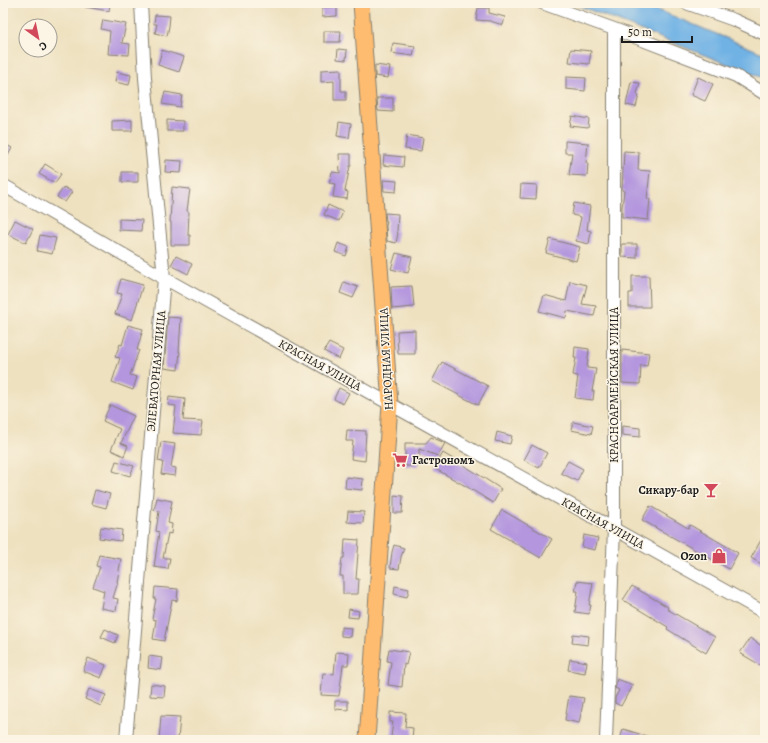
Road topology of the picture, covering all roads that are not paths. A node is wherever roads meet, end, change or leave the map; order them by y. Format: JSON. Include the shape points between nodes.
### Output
{"nodes":[{"id":1,"x":141,"y":3,"type":"edge"},
{"id":2,"x":361,"y":3,"type":"edge"},
{"id":3,"x":542,"y":3,"type":"edge"},
{"id":4,"x":686,"y":3,"type":"edge"},
{"id":5,"x":614,"y":29,"type":"junction"},
{"id":6,"x":765,"y":34,"type":"edge"},
{"id":7,"x":765,"y":94,"type":"edge"},
{"id":8,"x":3,"y":185,"type":"edge"},
{"id":9,"x":164,"y":278,"type":"junction"},
{"id":10,"x":390,"y":404,"type":"junction"},
{"id":11,"x":614,"y":528,"type":"junction"},
{"id":12,"x":765,"y":613,"type":"edge"},
{"id":13,"x":126,"y":740,"type":"edge"},
{"id":14,"x":367,"y":740,"type":"edge"},
{"id":15,"x":606,"y":740,"type":"edge"}],
"edges":[{"from":1,"to":9,"type":"street","name":"ЭЛЕВАТОРНАЯ УЛИЦА","via":[[145,78]]},
{"from":2,"to":10,"type":"main road","name":"НАРОДНАЯ УЛИЦА"},
{"from":3,"to":5,"type":"street"},
{"from":4,"to":6,"type":"street"},
{"from":5,"to":7,"type":"street","via":[[736,76]]},
{"from":5,"to":11,"type":"street","name":"КРАСНОАРМЕЙСКАЯ УЛИЦА"},
{"from":8,"to":9,"type":"street","name":"КРАСНАЯ УЛИЦА"},
{"from":9,"to":10,"type":"street","name":"КРАСНАЯ УЛИЦА"},
{"from":9,"to":13,"type":"street","name":"ЭЛЕВАТОРНАЯ УЛИЦА"},
{"from":10,"to":11,"type":"street","name":"КРАСНАЯ УЛИЦА"},
{"from":10,"to":14,"type":"main road","name":"НАРОДНАЯ УЛИЦА"},
{"from":11,"to":12,"type":"street","name":"КРАСНАЯ УЛИЦА"},
{"from":11,"to":15,"type":"street","name":"КРАСНОАРМЕЙСКАЯ УЛИЦА"}]}
